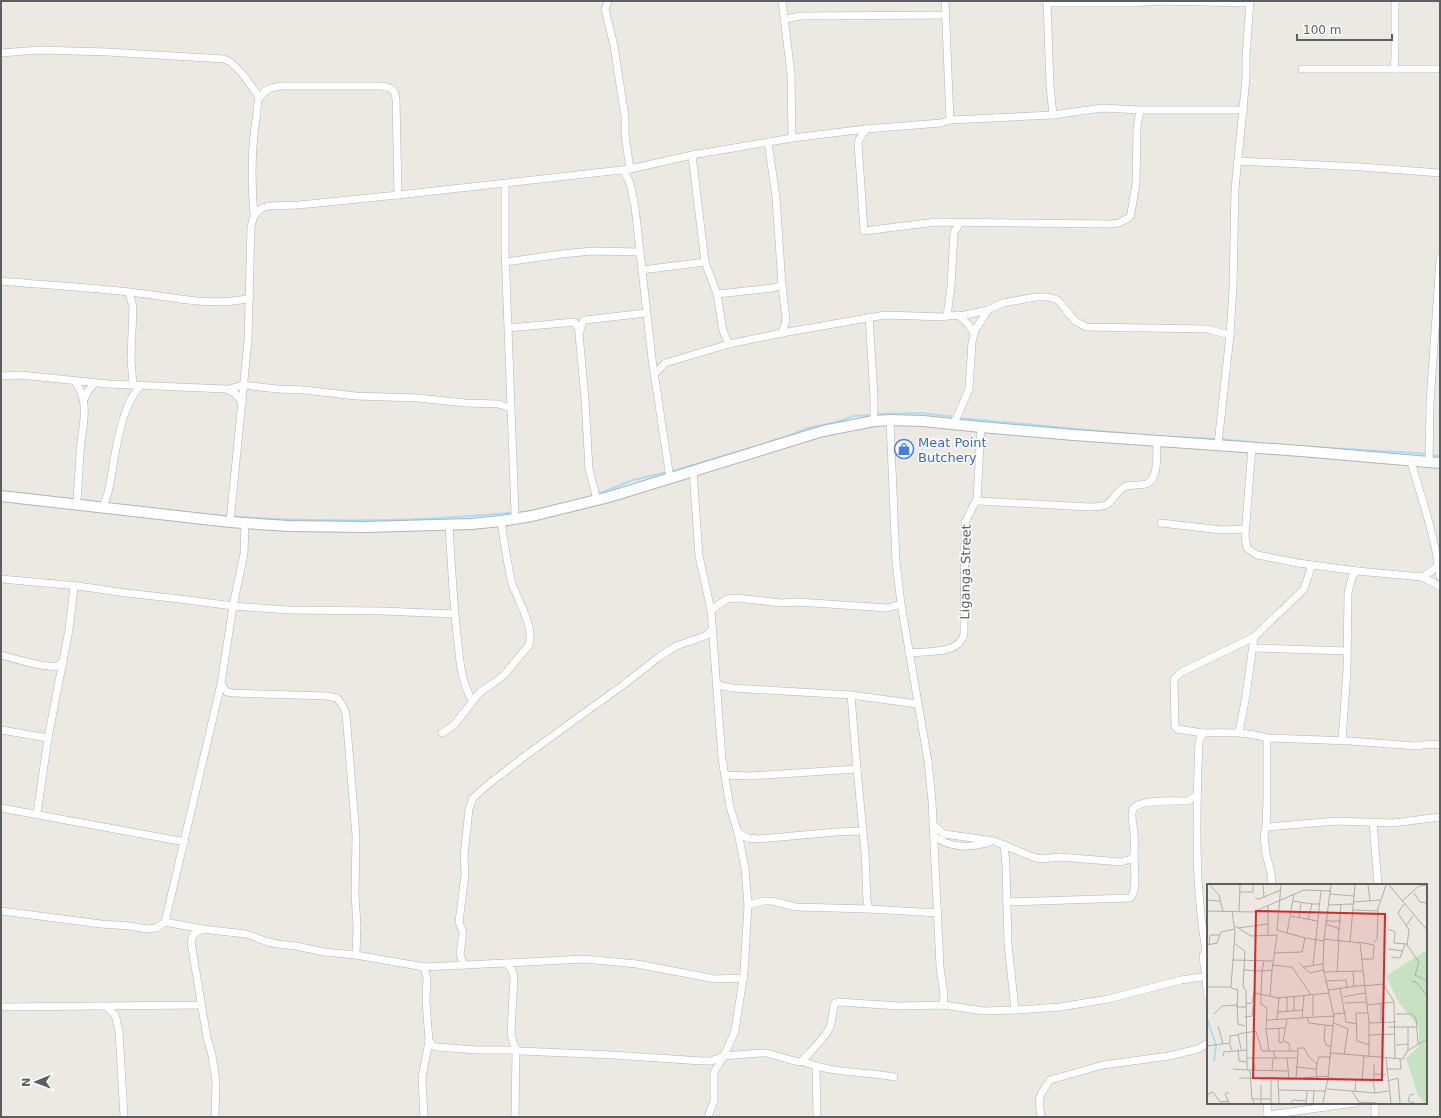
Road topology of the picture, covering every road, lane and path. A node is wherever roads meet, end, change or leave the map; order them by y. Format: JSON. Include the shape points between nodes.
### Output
{"nodes":[{"id":1,"x":608,"y":1,"type":"edge"},
{"id":2,"x":782,"y":1,"type":"edge"},
{"id":3,"x":945,"y":1,"type":"edge"},
{"id":4,"x":1395,"y":1,"type":"edge"},
{"id":5,"x":1047,"y":2,"type":"edge"},
{"id":6,"x":1249,"y":2,"type":"edge"},
{"id":7,"x":946,"y":15,"type":"junction"},
{"id":8,"x":785,"y":19,"type":"junction"},
{"id":9,"x":1,"y":53,"type":"edge"},
{"id":10,"x":1302,"y":69,"type":"dead end"},
{"id":11,"x":1394,"y":69,"type":"junction"},
{"id":12,"x":1440,"y":69,"type":"edge"},
{"id":13,"x":259,"y":97,"type":"junction"},
{"id":14,"x":1140,"y":110,"type":"junction"},
{"id":15,"x":1244,"y":110,"type":"junction"},
{"id":16,"x":1053,"y":115,"type":"junction"},
{"id":17,"x":950,"y":120,"type":"junction"},
{"id":18,"x":866,"y":129,"type":"junction"},
{"id":19,"x":792,"y":138,"type":"junction"},
{"id":20,"x":768,"y":142,"type":"junction"},
{"id":21,"x":692,"y":155,"type":"junction"},
{"id":22,"x":1238,"y":161,"type":"junction"},
{"id":23,"x":626,"y":169,"type":"junction"},
{"id":24,"x":1440,"y":173,"type":"edge"},
{"id":25,"x":505,"y":184,"type":"junction"},
{"id":26,"x":398,"y":195,"type":"junction"},
{"id":27,"x":254,"y":216,"type":"junction"},
{"id":28,"x":960,"y":222,"type":"junction"},
{"id":29,"x":640,"y":252,"type":"junction"},
{"id":30,"x":1440,"y":259,"type":"edge"},
{"id":31,"x":506,"y":262,"type":"junction"},
{"id":32,"x":704,"y":262,"type":"junction"},
{"id":33,"x":642,"y":270,"type":"junction"},
{"id":34,"x":1,"y":281,"type":"edge"},
{"id":35,"x":782,"y":285,"type":"junction"},
{"id":36,"x":129,"y":292,"type":"junction"},
{"id":37,"x":717,"y":294,"type":"junction"},
{"id":38,"x":250,"y":298,"type":"junction"},
{"id":39,"x":988,"y":310,"type":"junction"},
{"id":40,"x":646,"y":313,"type":"junction"},
{"id":41,"x":958,"y":315,"type":"junction"},
{"id":42,"x":947,"y":316,"type":"junction"},
{"id":43,"x":869,"y":317,"type":"junction"},
{"id":44,"x":583,"y":321,"type":"junction"},
{"id":45,"x":574,"y":322,"type":"junction"},
{"id":46,"x":509,"y":328,"type":"junction"},
{"id":47,"x":782,"y":333,"type":"junction"},
{"id":48,"x":974,"y":333,"type":"junction"},
{"id":49,"x":579,"y":334,"type":"junction"},
{"id":50,"x":1230,"y":335,"type":"junction"},
{"id":51,"x":729,"y":344,"type":"junction"},
{"id":52,"x":652,"y":359,"type":"junction"},
{"id":53,"x":665,"y":363,"type":"junction"},
{"id":54,"x":654,"y":375,"type":"junction"},
{"id":55,"x":1,"y":376,"type":"edge"},
{"id":56,"x":76,"y":381,"type":"junction"},
{"id":57,"x":95,"y":382,"type":"junction"},
{"id":58,"x":134,"y":385,"type":"junction"},
{"id":59,"x":142,"y":385,"type":"junction"},
{"id":60,"x":243,"y":385,"type":"junction"},
{"id":61,"x":229,"y":389,"type":"junction"},
{"id":62,"x":84,"y":399,"type":"junction"},
{"id":63,"x":242,"y":402,"type":"junction"},
{"id":64,"x":511,"y":408,"type":"junction"},
{"id":65,"x":890,"y":420,"type":"junction"},
{"id":66,"x":874,"y":421,"type":"junction"},
{"id":67,"x":952,"y":424,"type":"junction"},
{"id":68,"x":981,"y":427,"type":"junction"},
{"id":69,"x":1157,"y":440,"type":"junction"},
{"id":70,"x":1218,"y":444,"type":"junction"},
{"id":71,"x":1252,"y":447,"type":"junction"},
{"id":72,"x":1411,"y":461,"type":"junction"},
{"id":73,"x":1429,"y":462,"type":"junction"},
{"id":74,"x":1440,"y":463,"type":"edge"},
{"id":75,"x":693,"y":471,"type":"junction"},
{"id":76,"x":670,"y":478,"type":"junction"},
{"id":77,"x":1,"y":496,"type":"edge"},
{"id":78,"x":597,"y":500,"type":"junction"},
{"id":79,"x":978,"y":501,"type":"dead end"},
{"id":80,"x":74,"y":505,"type":"junction"},
{"id":81,"x":102,"y":507,"type":"junction"},
{"id":82,"x":514,"y":519,"type":"junction"},
{"id":83,"x":501,"y":521,"type":"junction"},
{"id":84,"x":230,"y":522,"type":"junction"},
{"id":85,"x":245,"y":523,"type":"junction"},
{"id":86,"x":1161,"y":523,"type":"dead end"},
{"id":87,"x":449,"y":524,"type":"junction"},
{"id":88,"x":1246,"y":529,"type":"junction"},
{"id":89,"x":1439,"y":562,"type":"junction"},
{"id":90,"x":1312,"y":565,"type":"junction"},
{"id":91,"x":1357,"y":571,"type":"junction"},
{"id":92,"x":1440,"y":576,"type":"edge"},
{"id":93,"x":1422,"y":577,"type":"junction"},
{"id":94,"x":1,"y":579,"type":"edge"},
{"id":95,"x":1440,"y":586,"type":"edge"},
{"id":96,"x":74,"y":587,"type":"junction"},
{"id":97,"x":901,"y":604,"type":"junction"},
{"id":98,"x":233,"y":606,"type":"junction"},
{"id":99,"x":711,"y":610,"type":"junction"},
{"id":100,"x":454,"y":614,"type":"junction"},
{"id":101,"x":713,"y":629,"type":"junction"},
{"id":102,"x":1254,"y":637,"type":"junction"},
{"id":103,"x":1253,"y":648,"type":"junction"},
{"id":104,"x":1347,"y":651,"type":"junction"},
{"id":105,"x":910,"y":653,"type":"junction"},
{"id":106,"x":1,"y":655,"type":"edge"},
{"id":107,"x":63,"y":662,"type":"junction"},
{"id":108,"x":221,"y":684,"type":"junction"},
{"id":109,"x":717,"y":685,"type":"junction"},
{"id":110,"x":851,"y":695,"type":"junction"},
{"id":111,"x":472,"y":701,"type":"junction"},
{"id":112,"x":917,"y":704,"type":"junction"},
{"id":113,"x":1,"y":730,"type":"edge"},
{"id":114,"x":1239,"y":732,"type":"junction"},
{"id":115,"x":442,"y":733,"type":"dead end"},
{"id":116,"x":1203,"y":733,"type":"junction"},
{"id":117,"x":48,"y":738,"type":"junction"},
{"id":118,"x":1267,"y":738,"type":"junction"},
{"id":119,"x":1440,"y":738,"type":"edge"},
{"id":120,"x":1342,"y":741,"type":"junction"},
{"id":121,"x":1431,"y":744,"type":"junction"},
{"id":122,"x":1440,"y":745,"type":"edge"},
{"id":123,"x":857,"y":769,"type":"junction"},
{"id":124,"x":725,"y":775,"type":"junction"},
{"id":125,"x":1197,"y":795,"type":"junction"},
{"id":126,"x":1,"y":808,"type":"edge"},
{"id":127,"x":37,"y":814,"type":"junction"},
{"id":128,"x":1440,"y":817,"type":"edge"},
{"id":129,"x":1373,"y":822,"type":"junction"},
{"id":130,"x":933,"y":825,"type":"junction"},
{"id":131,"x":1266,"y":827,"type":"junction"},
{"id":132,"x":863,"y":831,"type":"junction"},
{"id":133,"x":738,"y":833,"type":"junction"},
{"id":134,"x":934,"y":836,"type":"junction"},
{"id":135,"x":994,"y":841,"type":"junction"},
{"id":136,"x":185,"y":842,"type":"junction"},
{"id":137,"x":1004,"y":845,"type":"junction"},
{"id":138,"x":1134,"y":856,"type":"junction"},
{"id":139,"x":1272,"y":884,"type":"edge"},
{"id":140,"x":1378,"y":884,"type":"edge"},
{"id":141,"x":1006,"y":902,"type":"junction"},
{"id":142,"x":748,"y":905,"type":"junction"},
{"id":143,"x":869,"y":908,"type":"junction"},
{"id":144,"x":1,"y":911,"type":"edge"},
{"id":145,"x":938,"y":913,"type":"junction"},
{"id":146,"x":166,"y":922,"type":"junction"},
{"id":147,"x":202,"y":929,"type":"junction"},
{"id":148,"x":1207,"y":948,"type":"edge"},
{"id":149,"x":356,"y":955,"type":"junction"},
{"id":150,"x":460,"y":955,"type":"junction"},
{"id":151,"x":506,"y":963,"type":"junction"},
{"id":152,"x":450,"y":965,"type":"junction"},
{"id":153,"x":464,"y":965,"type":"junction"},
{"id":154,"x":424,"y":967,"type":"junction"},
{"id":155,"x":1205,"y":977,"type":"junction"},
{"id":156,"x":744,"y":978,"type":"junction"},
{"id":157,"x":1207,"y":990,"type":"edge"},
{"id":158,"x":201,"y":1005,"type":"junction"},
{"id":159,"x":943,"y":1005,"type":"junction"},
{"id":160,"x":1,"y":1007,"type":"edge"},
{"id":161,"x":107,"y":1007,"type":"junction"},
{"id":162,"x":1015,"y":1010,"type":"junction"},
{"id":163,"x":429,"y":1041,"type":"junction"},
{"id":164,"x":1207,"y":1044,"type":"edge"},
{"id":165,"x":516,"y":1050,"type":"junction"},
{"id":166,"x":724,"y":1056,"type":"junction"},
{"id":167,"x":702,"y":1061,"type":"junction"},
{"id":168,"x":802,"y":1061,"type":"junction"},
{"id":169,"x":816,"y":1067,"type":"junction"},
{"id":170,"x":714,"y":1072,"type":"junction"},
{"id":171,"x":894,"y":1077,"type":"dead end"},
{"id":172,"x":1267,"y":1104,"type":"edge"},
{"id":173,"x":1349,"y":1104,"type":"edge"},
{"id":174,"x":1375,"y":1104,"type":"edge"},
{"id":175,"x":1285,"y":1115,"type":"edge"},
{"id":176,"x":1268,"y":1116,"type":"edge"},
{"id":177,"x":124,"y":1117,"type":"edge"},
{"id":178,"x":215,"y":1117,"type":"edge"},
{"id":179,"x":424,"y":1117,"type":"edge"},
{"id":180,"x":515,"y":1117,"type":"edge"},
{"id":181,"x":708,"y":1117,"type":"edge"},
{"id":182,"x":817,"y":1117,"type":"edge"},
{"id":183,"x":1041,"y":1117,"type":"edge"},
{"id":184,"x":1375,"y":1117,"type":"edge"}],
"edges":[{"from":1,"to":23,"type":"street","via":[[606,9],[624,111]]},
{"from":2,"to":8,"type":"street"},
{"from":3,"to":7,"type":"street"},
{"from":4,"to":11,"type":"street"},
{"from":5,"to":6,"type":"street"},
{"from":5,"to":16,"type":"street"},
{"from":6,"to":15,"type":"street"},
{"from":7,"to":8,"type":"street","via":[[801,16]]},
{"from":7,"to":17,"type":"street"},
{"from":8,"to":19,"type":"street","via":[[792,74]]},
{"from":9,"to":13,"type":"street","via":[[39,50],[107,52],[227,60]]},
{"from":10,"to":11,"type":"street"},
{"from":11,"to":12,"type":"street"},
{"from":13,"to":26,"type":"street","via":[[265,90],[282,86],[381,86],[394,90]]},
{"from":13,"to":27,"type":"street","via":[[252,149]]},
{"from":14,"to":15,"type":"street"},
{"from":14,"to":16,"type":"street","via":[[1102,108]]},
{"from":14,"to":28,"type":"street","via":[[1137,127],[1136,184],[1130,218],[1111,224]]},
{"from":15,"to":22,"type":"street"},
{"from":16,"to":17,"type":"street"},
{"from":17,"to":18,"type":"street","via":[[941,123]]},
{"from":18,"to":19,"type":"street"},
{"from":18,"to":28,"type":"street","via":[[858,143],[864,231],[936,222]]},
{"from":19,"to":20,"type":"street"},
{"from":20,"to":21,"type":"street"},
{"from":20,"to":35,"type":"street","via":[[776,197]]},
{"from":21,"to":23,"type":"street"},
{"from":21,"to":32,"type":"street"},
{"from":22,"to":24,"type":"street"},
{"from":22,"to":50,"type":"street"},
{"from":23,"to":25,"type":"street"},
{"from":23,"to":29,"type":"street","via":[[635,208]]},
{"from":25,"to":26,"type":"street"},
{"from":25,"to":31,"type":"street"},
{"from":26,"to":27,"type":"street","via":[[269,206],[262,208]]},
{"from":27,"to":38,"type":"street","via":[[251,226]]},
{"from":28,"to":42,"type":"street","via":[[954,232]]},
{"from":29,"to":31,"type":"street","via":[[592,251]]},
{"from":29,"to":33,"type":"street"},
{"from":30,"to":73,"type":"street","via":[[1430,403]]},
{"from":31,"to":46,"type":"street"},
{"from":32,"to":33,"type":"street"},
{"from":32,"to":37,"type":"street"},
{"from":33,"to":40,"type":"street"},
{"from":34,"to":36,"type":"street"},
{"from":35,"to":37,"type":"street"},
{"from":35,"to":47,"type":"street","via":[[786,320]]},
{"from":36,"to":38,"type":"street","via":[[218,302]]},
{"from":36,"to":58,"type":"street","via":[[133,308],[131,359]]},
{"from":37,"to":51,"type":"street","via":[[723,331]]},
{"from":38,"to":60,"type":"street"},
{"from":39,"to":41,"type":"street"},
{"from":39,"to":48,"type":"street"},
{"from":39,"to":50,"type":"street","via":[[1003,303],[1036,296],[1048,297],[1058,300],[1075,321],[1086,327],[1207,329]]},
{"from":40,"to":44,"type":"street"},
{"from":40,"to":52,"type":"street"},
{"from":41,"to":42,"type":"street"},
{"from":41,"to":48,"type":"street"},
{"from":42,"to":43,"type":"street"},
{"from":43,"to":47,"type":"street"},
{"from":43,"to":66,"type":"street"},
{"from":44,"to":45,"type":"street"},
{"from":44,"to":49,"type":"street"},
{"from":45,"to":46,"type":"street"},
{"from":45,"to":49,"type":"street"},
{"from":46,"to":64,"type":"street"},
{"from":47,"to":51,"type":"street"},
{"from":48,"to":67,"type":"street","via":[[969,390]]},
{"from":49,"to":78,"type":"street","via":[[588,469]]},
{"from":50,"to":70,"type":"street"},
{"from":51,"to":53,"type":"street"},
{"from":52,"to":53,"type":"street"},
{"from":52,"to":54,"type":"street"},
{"from":53,"to":54,"type":"street"},
{"from":54,"to":76,"type":"street"},
{"from":55,"to":56,"type":"street","via":[[21,375]]},
{"from":56,"to":57,"type":"street"},
{"from":56,"to":62,"type":"street"},
{"from":57,"to":58,"type":"street"},
{"from":57,"to":62,"type":"street"},
{"from":58,"to":59,"type":"street"},
{"from":59,"to":61,"type":"street"},
{"from":59,"to":81,"type":"street","via":[[134,394],[121,426],[108,492]]},
{"from":60,"to":61,"type":"street"},
{"from":60,"to":63,"type":"street"},
{"from":60,"to":64,"type":"street","via":[[356,396],[498,404]]},
{"from":61,"to":63,"type":"street"},
{"from":62,"to":80,"type":"street","via":[[77,501]]},
{"from":63,"to":84,"type":"street"},
{"from":64,"to":82,"type":"street"},
{"from":65,"to":66,"type":"main road"},
{"from":65,"to":67,"type":"main road"},
{"from":65,"to":97,"type":"street","via":[[896,562]]},
{"from":66,"to":75,"type":"main road","via":[[823,431]]},
{"from":67,"to":68,"type":"main road"},
{"from":68,"to":69,"type":"main road"},
{"from":68,"to":105,"type":"street","name":"Liganga Street","via":[[977,499],[965,522],[963,639],[948,649]]},
{"from":69,"to":70,"type":"main road"},
{"from":69,"to":79,"type":"street","via":[[1153,478],[1146,484],[1127,485],[1109,504],[1089,507]]},
{"from":70,"to":71,"type":"main road"},
{"from":71,"to":72,"type":"main road"},
{"from":71,"to":88,"type":"street"},
{"from":72,"to":73,"type":"main road"},
{"from":72,"to":89,"type":"street"},
{"from":73,"to":74,"type":"main road"},
{"from":75,"to":76,"type":"main road"},
{"from":75,"to":99,"type":"street","via":[[699,556]]},
{"from":76,"to":78,"type":"main road"},
{"from":77,"to":80,"type":"main road"},
{"from":78,"to":82,"type":"main road"},
{"from":80,"to":81,"type":"main road"},
{"from":81,"to":84,"type":"main road"},
{"from":82,"to":83,"type":"main road"},
{"from":83,"to":87,"type":"main road"},
{"from":83,"to":111,"type":"street","via":[[511,581],[529,629],[530,640],[529,645],[504,674]]},
{"from":84,"to":85,"type":"main road"},
{"from":85,"to":87,"type":"main road","via":[[366,527]]},
{"from":85,"to":98,"type":"street","via":[[244,554]]},
{"from":86,"to":88,"type":"street","via":[[1222,530]]},
{"from":87,"to":100,"type":"street"},
{"from":88,"to":90,"type":"street","via":[[1247,548],[1257,555]]},
{"from":89,"to":92,"type":"street"},
{"from":89,"to":93,"type":"street","via":[[1429,574]]},
{"from":90,"to":91,"type":"street"},
{"from":90,"to":102,"type":"street","via":[[1304,589]]},
{"from":91,"to":93,"type":"street"},
{"from":91,"to":104,"type":"street","via":[[1353,575],[1348,592]]},
{"from":93,"to":95,"type":"street"},
{"from":94,"to":96,"type":"street"},
{"from":96,"to":98,"type":"street"},
{"from":96,"to":107,"type":"street"},
{"from":97,"to":99,"type":"street","via":[[888,608],[781,603],[737,598],[727,599]]},
{"from":97,"to":105,"type":"street"},
{"from":98,"to":100,"type":"street","via":[[288,610]]},
{"from":98,"to":108,"type":"street"},
{"from":99,"to":101,"type":"street"},
{"from":100,"to":111,"type":"street","via":[[461,677]]},
{"from":101,"to":109,"type":"street"},
{"from":101,"to":150,"type":"street","via":[[705,636],[676,646],[663,654],[525,756],[473,798],[464,856],[465,875],[459,922],[463,932]]},
{"from":102,"to":103,"type":"street"},
{"from":102,"to":116,"type":"street","via":[[1180,673],[1174,679],[1175,726],[1177,729]]},
{"from":103,"to":104,"type":"street"},
{"from":103,"to":114,"type":"street"},
{"from":104,"to":120,"type":"street"},
{"from":105,"to":112,"type":"street"},
{"from":106,"to":107,"type":"street","via":[[53,666]]},
{"from":107,"to":117,"type":"street"},
{"from":108,"to":136,"type":"street"},
{"from":108,"to":149,"type":"street","via":[[227,692],[234,693],[326,696],[337,698],[343,706],[346,714],[356,836]]},
{"from":109,"to":110,"type":"street"},
{"from":109,"to":124,"type":"street"},
{"from":110,"to":112,"type":"street"},
{"from":110,"to":123,"type":"street"},
{"from":111,"to":115,"type":"street","via":[[454,725]]},
{"from":112,"to":130,"type":"street","via":[[928,762]]},
{"from":113,"to":117,"type":"street"},
{"from":114,"to":116,"type":"street"},
{"from":114,"to":118,"type":"street"},
{"from":116,"to":125,"type":"street","via":[[1199,742]]},
{"from":117,"to":127,"type":"street"},
{"from":118,"to":120,"type":"street"},
{"from":118,"to":131,"type":"street"},
{"from":119,"to":121,"type":"street"},
{"from":120,"to":121,"type":"street","via":[[1416,746]]},
{"from":121,"to":122,"type":"street"},
{"from":123,"to":124,"type":"street","via":[[748,776]]},
{"from":123,"to":132,"type":"street"},
{"from":124,"to":133,"type":"street","via":[[730,807]]},
{"from":125,"to":138,"type":"street","via":[[1188,801],[1144,802],[1137,805],[1132,816]]},
{"from":125,"to":148,"type":"street","via":[[1199,902]]},
{"from":126,"to":127,"type":"street"},
{"from":127,"to":136,"type":"street"},
{"from":128,"to":129,"type":"street","via":[[1393,823]]},
{"from":129,"to":131,"type":"street","via":[[1336,821]]},
{"from":129,"to":140,"type":"street"},
{"from":130,"to":134,"type":"street"},
{"from":130,"to":135,"type":"street","via":[[944,834]]},
{"from":131,"to":139,"type":"street","via":[[1264,835]]},
{"from":132,"to":133,"type":"street","via":[[759,839],[748,838]]},
{"from":132,"to":143,"type":"street"},
{"from":133,"to":142,"type":"street","via":[[746,874]]},
{"from":134,"to":135,"type":"street","via":[[941,842],[955,846],[979,845]]},
{"from":134,"to":145,"type":"street"},
{"from":135,"to":137,"type":"street"},
{"from":136,"to":146,"type":"street"},
{"from":137,"to":138,"type":"street","via":[[1023,854],[1041,858],[1121,862]]},
{"from":137,"to":141,"type":"street"},
{"from":138,"to":141,"type":"street","via":[[1134,890],[1130,898]]},
{"from":141,"to":162,"type":"street"},
{"from":142,"to":143,"type":"street","via":[[772,901],[796,907]]},
{"from":142,"to":156,"type":"street"},
{"from":143,"to":145,"type":"street"},
{"from":144,"to":146,"type":"street","via":[[147,929],[156,928]]},
{"from":145,"to":159,"type":"street"},
{"from":146,"to":147,"type":"street"},
{"from":147,"to":149,"type":"street","via":[[246,934],[278,944]]},
{"from":147,"to":158,"type":"street","via":[[193,935],[191,942]]},
{"from":148,"to":155,"type":"street","via":[[1203,956]]},
{"from":149,"to":154,"type":"street"},
{"from":150,"to":152,"type":"street"},
{"from":150,"to":153,"type":"street"},
{"from":151,"to":153,"type":"street"},
{"from":151,"to":156,"type":"street","via":[[584,959],[636,964],[714,979]]},
{"from":151,"to":165,"type":"street","via":[[514,976],[511,1033]]},
{"from":152,"to":153,"type":"street"},
{"from":152,"to":154,"type":"street"},
{"from":154,"to":163,"type":"street","via":[[427,979]]},
{"from":155,"to":157,"type":"street"},
{"from":155,"to":162,"type":"street","via":[[1181,980],[1108,999],[1060,1007]]},
{"from":156,"to":166,"type":"street","via":[[735,1031]]},
{"from":158,"to":161,"type":"street"},
{"from":158,"to":178,"type":"street","via":[[216,1081]]},
{"from":159,"to":162,"type":"street","via":[[983,1011]]},
{"from":159,"to":168,"type":"street","via":[[835,1003],[830,1028]]},
{"from":160,"to":161,"type":"street"},
{"from":161,"to":177,"type":"street","via":[[115,1015],[119,1031]]},
{"from":163,"to":165,"type":"street","via":[[436,1047]]},
{"from":163,"to":179,"type":"street","via":[[422,1078]]},
{"from":164,"to":183,"type":"street","via":[[1194,1050],[1169,1056],[1103,1064],[1050,1080],[1038,1102]]},
{"from":165,"to":167,"type":"street"},
{"from":165,"to":180,"type":"street"},
{"from":166,"to":167,"type":"street"},
{"from":166,"to":168,"type":"street","via":[[767,1053]]},
{"from":166,"to":170,"type":"street"},
{"from":167,"to":170,"type":"street"},
{"from":168,"to":169,"type":"street"},
{"from":169,"to":171,"type":"street"},
{"from":169,"to":182,"type":"street"},
{"from":170,"to":181,"type":"street","via":[[714,1100]]},
{"from":172,"to":176,"type":"street"},
{"from":173,"to":175,"type":"street"},
{"from":174,"to":184,"type":"street"},
{"from":175,"to":176,"type":"street"}]}
